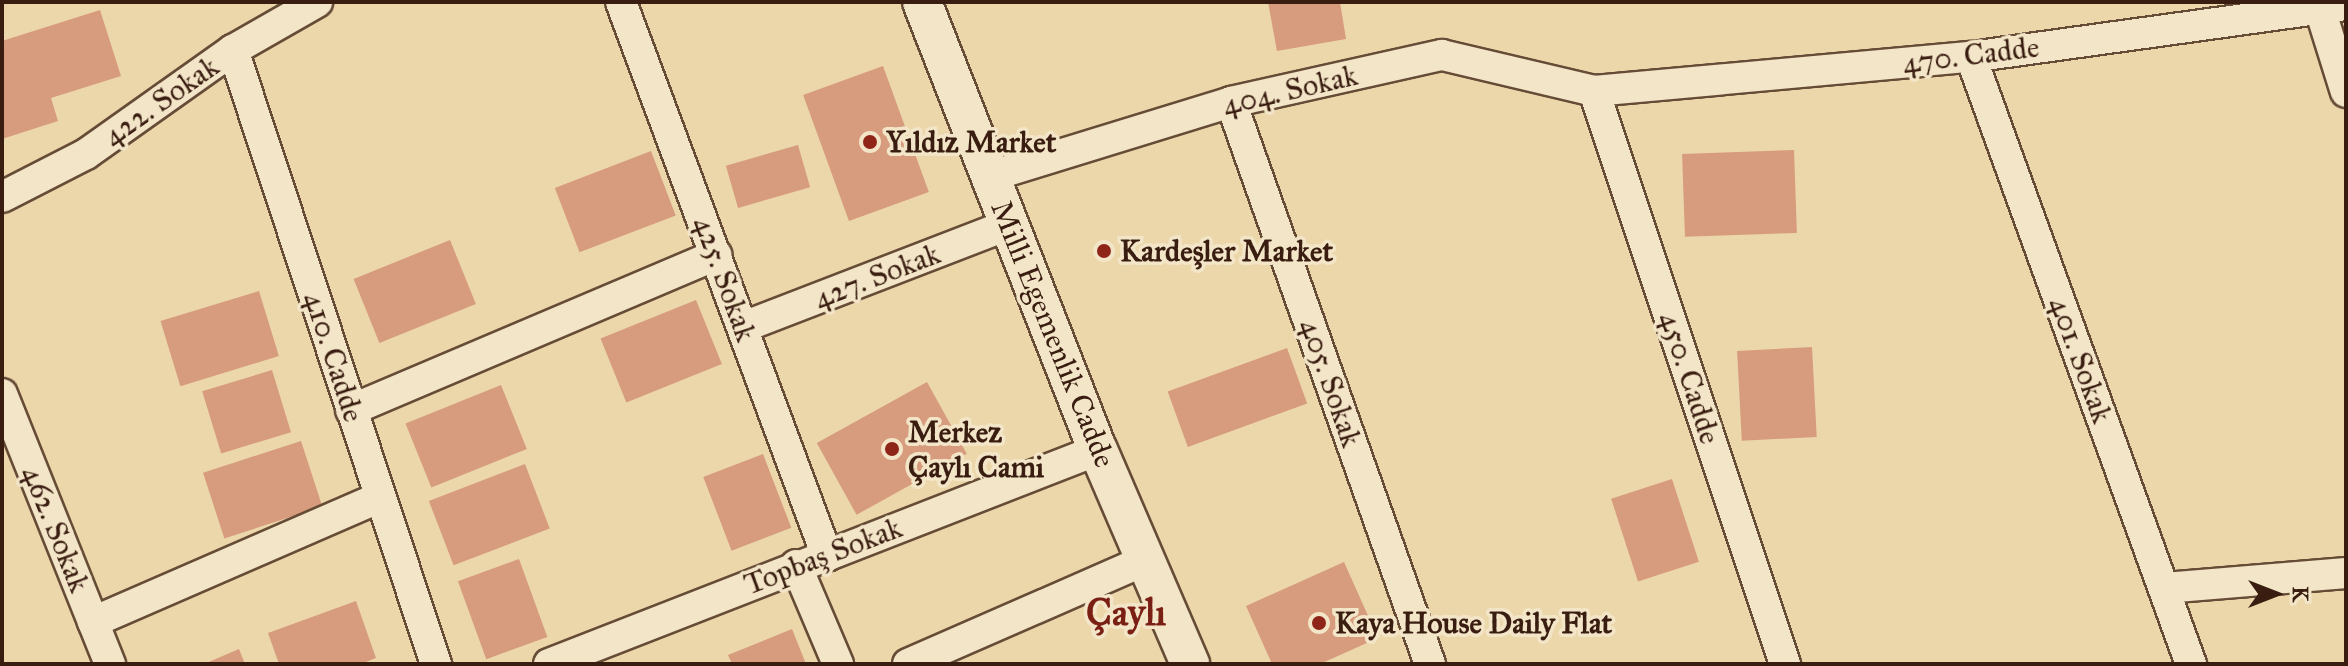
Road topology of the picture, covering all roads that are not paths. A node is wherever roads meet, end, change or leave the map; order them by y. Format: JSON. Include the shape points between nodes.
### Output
{"nodes":[{"id":1,"x":317,"y":2,"type":"edge"},
{"id":2,"x":621,"y":2,"type":"edge"},
{"id":3,"x":922,"y":2,"type":"edge"},
{"id":4,"x":2332,"y":6,"type":"edge"},
{"id":5,"x":233,"y":50,"type":"junction"},
{"id":6,"x":1971,"y":57,"type":"junction"},
{"id":7,"x":1594,"y":91,"type":"junction"},
{"id":8,"x":2346,"y":92,"type":"edge"},
{"id":9,"x":1231,"y":102,"type":"junction"},
{"id":10,"x":991,"y":176,"type":"junction"},
{"id":11,"x":2,"y":197,"type":"edge"},
{"id":12,"x":1010,"y":224,"type":"junction"},
{"id":13,"x":717,"y":255,"type":"junction"},
{"id":14,"x":743,"y":327,"type":"junction"},
{"id":15,"x":2,"y":394,"type":"edge"},
{"id":16,"x":351,"y":410,"type":"junction"},
{"id":17,"x":1098,"y":450,"type":"junction"},
{"id":18,"x":380,"y":497,"type":"junction"},
{"id":19,"x":827,"y":556,"type":"junction"},
{"id":20,"x":1144,"y":561,"type":"junction"},
{"id":21,"x":796,"y":565,"type":"junction"},
{"id":22,"x":2346,"y":573,"type":"edge"},
{"id":23,"x":2164,"y":588,"type":"junction"},
{"id":24,"x":93,"y":622,"type":"junction"},
{"id":25,"x":110,"y":664,"type":"edge"},
{"id":26,"x":436,"y":664,"type":"edge"},
{"id":27,"x":549,"y":664,"type":"edge"},
{"id":28,"x":838,"y":664,"type":"edge"},
{"id":29,"x":908,"y":664,"type":"edge"},
{"id":30,"x":1190,"y":664,"type":"edge"},
{"id":31,"x":1430,"y":664,"type":"edge"},
{"id":32,"x":1785,"y":664,"type":"edge"},
{"id":33,"x":2191,"y":664,"type":"edge"}],
"edges":[{"from":1,"to":5,"type":"street","name":"422. Sokak"},
{"from":2,"to":13,"type":"street","name":"425. Sokak"},
{"from":3,"to":10,"type":"street","name":"Milli Egemenlik Cadde"},
{"from":4,"to":6,"type":"street","name":"470. Cadde"},
{"from":4,"to":8,"type":"street"},
{"from":5,"to":11,"type":"street","name":"422. Sokak","via":[[86,154]]},
{"from":5,"to":16,"type":"street","name":"410. Cadde"},
{"from":6,"to":7,"type":"street","name":"470. Cadde"},
{"from":6,"to":23,"type":"street","name":"401. Sokak"},
{"from":7,"to":9,"type":"street","name":"404. Sokak","via":[[1442,55]]},
{"from":7,"to":32,"type":"street","name":"450. Cadde"},
{"from":9,"to":10,"type":"street","name":"404. Sokak"},
{"from":9,"to":31,"type":"street","name":"405. Sokak"},
{"from":10,"to":12,"type":"street","name":"Milli Egemenlik Cadde"},
{"from":12,"to":14,"type":"street","name":"427. Sokak"},
{"from":12,"to":17,"type":"street","name":"Milli Egemenlik Cadde"},
{"from":13,"to":14,"type":"street","name":"425. Sokak"},
{"from":13,"to":16,"type":"street"},
{"from":14,"to":19,"type":"street","name":"425. Sokak"},
{"from":15,"to":24,"type":"street","name":"462. Sokak"},
{"from":16,"to":18,"type":"street","name":"410. Cadde"},
{"from":17,"to":19,"type":"street","name":"Topbaş Sokak"},
{"from":17,"to":20,"type":"street","name":"Milli Egemenlik Cadde"},
{"from":18,"to":24,"type":"street"},
{"from":18,"to":26,"type":"street","name":"410. Cadde"},
{"from":19,"to":21,"type":"street","name":"Topbaş Sokak"},
{"from":20,"to":29,"type":"street"},
{"from":20,"to":30,"type":"street","name":"Milli Egemenlik Cadde"},
{"from":21,"to":27,"type":"street","name":"Topbaş Sokak"},
{"from":21,"to":28,"type":"street"},
{"from":22,"to":23,"type":"street"},
{"from":23,"to":33,"type":"street","name":"401. Sokak"},
{"from":24,"to":25,"type":"street","name":"462. Sokak"}]}
